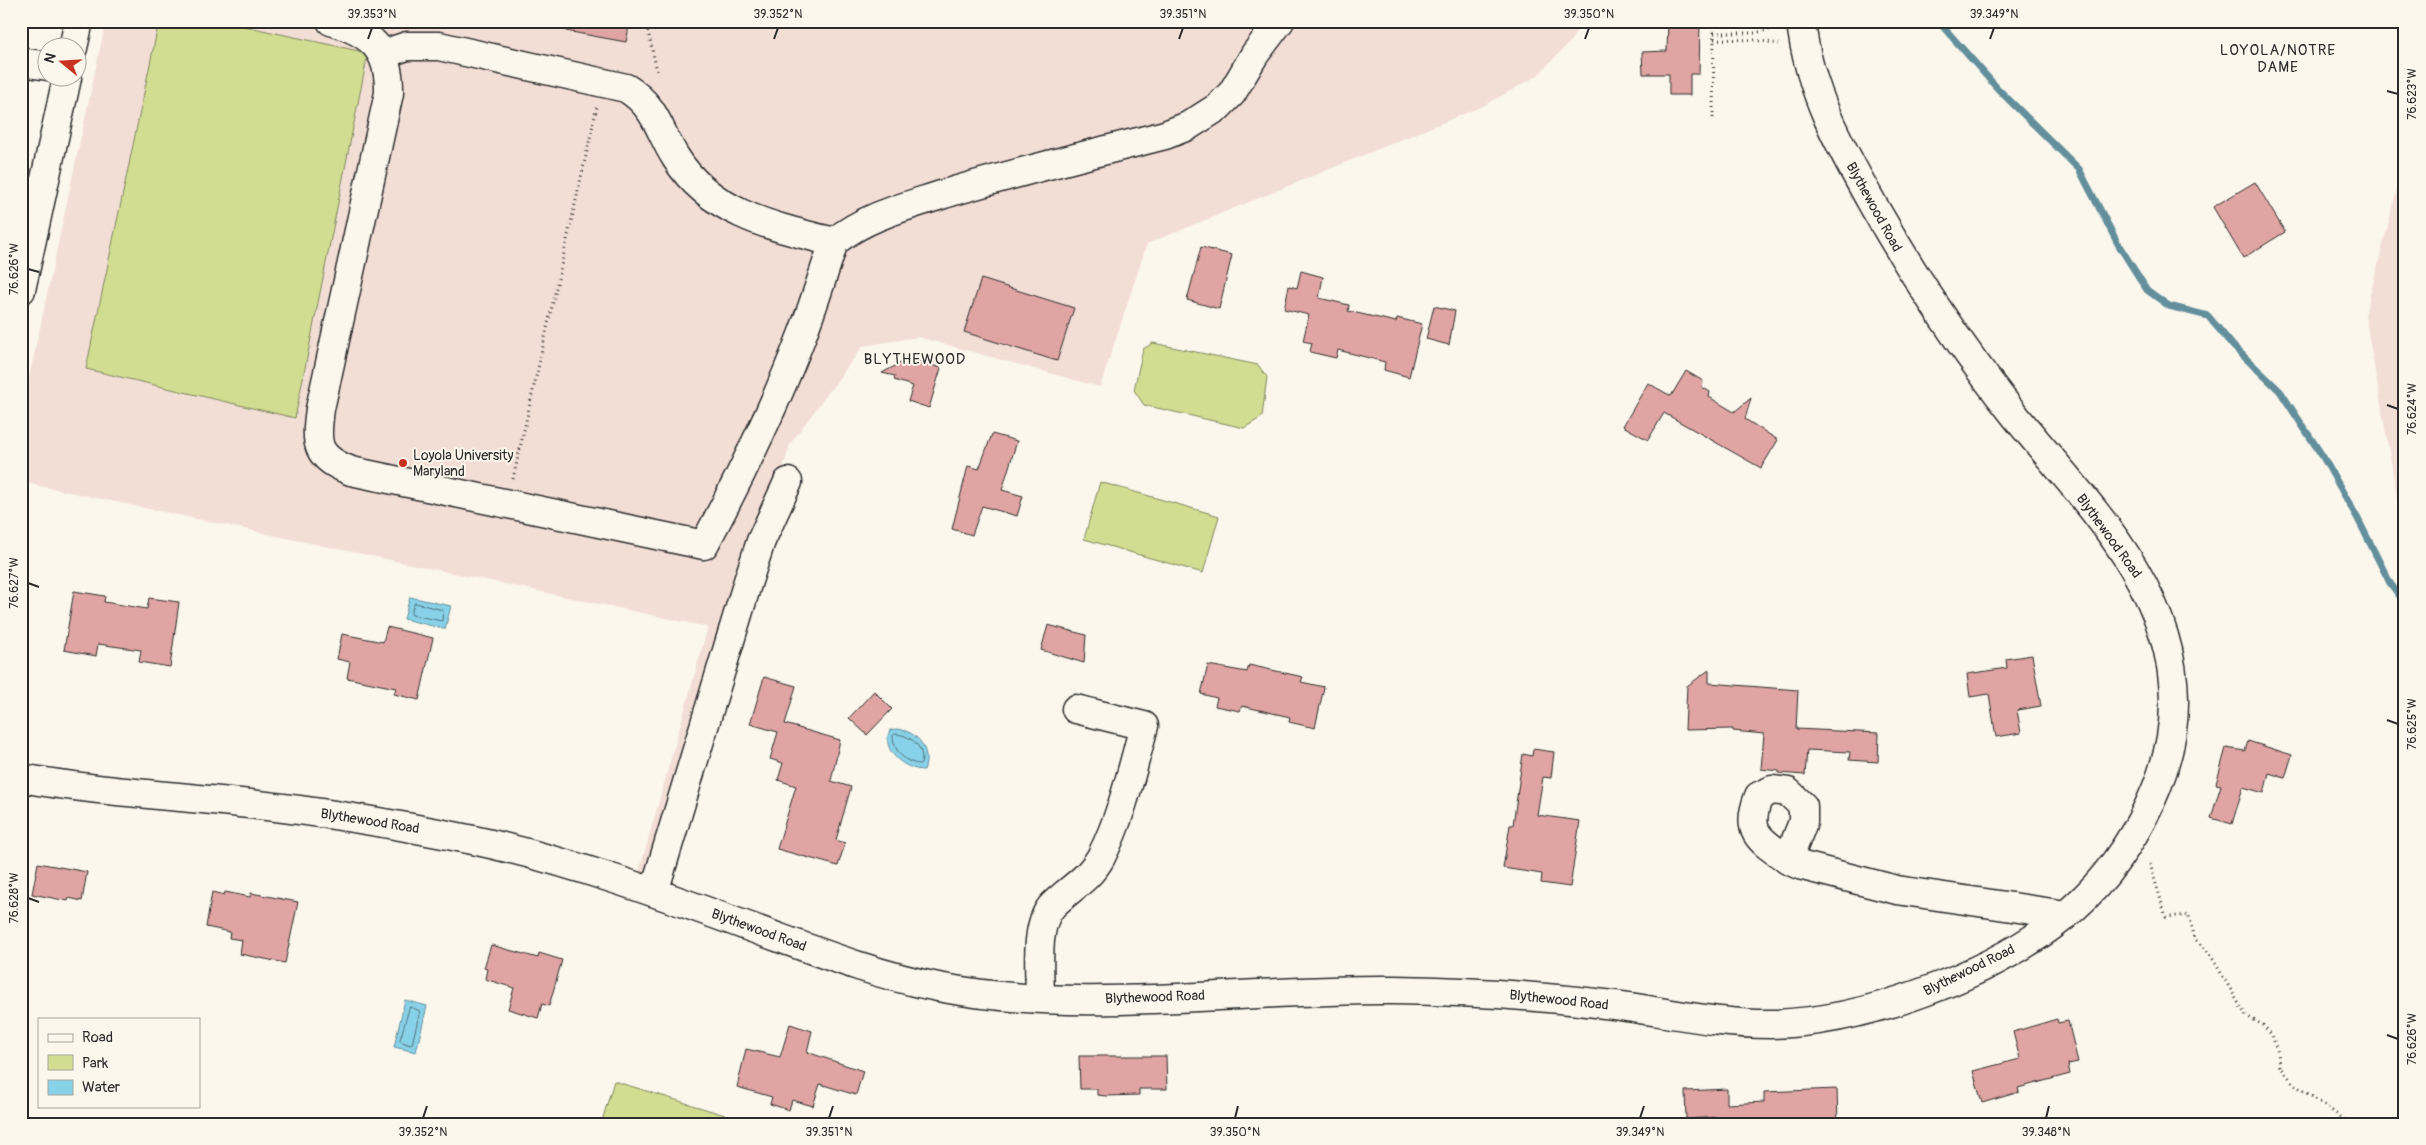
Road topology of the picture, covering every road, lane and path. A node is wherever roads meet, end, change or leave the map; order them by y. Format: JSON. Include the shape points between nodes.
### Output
{"nodes":[{"id":1,"x":79,"y":21,"type":"edge"},
{"id":2,"x":648,"y":21,"type":"edge"},
{"id":3,"x":1261,"y":21,"type":"edge"},
{"id":4,"x":1280,"y":21,"type":"edge"},
{"id":5,"x":340,"y":24,"type":"edge"},
{"id":6,"x":1791,"y":24,"type":"edge"},
{"id":7,"x":1755,"y":33,"type":"junction"},
{"id":8,"x":75,"y":38,"type":"edge"},
{"id":9,"x":1714,"y":39,"type":"junction"},
{"id":10,"x":1755,"y":40,"type":"junction"},
{"id":11,"x":383,"y":54,"type":"junction"},
{"id":12,"x":1254,"y":54,"type":"junction"},
{"id":13,"x":1805,"y":55,"type":"junction"},
{"id":14,"x":21,"y":62,"type":"edge"},
{"id":15,"x":38,"y":65,"type":"edge"},
{"id":16,"x":658,"y":75,"type":"dead end"},
{"id":17,"x":602,"y":82,"type":"junction"},
{"id":18,"x":65,"y":88,"type":"edge"},
{"id":19,"x":1713,"y":118,"type":"dead end"},
{"id":20,"x":834,"y":242,"type":"junction"},
{"id":21,"x":21,"y":290,"type":"edge"},
{"id":22,"x":788,"y":482,"type":"dead end"},
{"id":23,"x":508,"y":504,"type":"junction"},
{"id":24,"x":1076,"y":709,"type":"dead end"},
{"id":25,"x":21,"y":778,"type":"edge"},
{"id":26,"x":1788,"y":860,"type":"dead end"},
{"id":27,"x":2150,"y":864,"type":"dead end"},
{"id":28,"x":654,"y":892,"type":"junction"},
{"id":29,"x":2066,"y":915,"type":"junction"},
{"id":30,"x":1040,"y":998,"type":"junction"},
{"id":31,"x":2351,"y":1124,"type":"edge"}],
"edges":[{"from":1,"to":8,"type":"street"},
{"from":2,"to":16,"type":"path"},
{"from":3,"to":12,"type":"street"},
{"from":4,"to":12,"type":"street"},
{"from":5,"to":11,"type":"street","via":[[368,37]]},
{"from":6,"to":7,"type":"path"},
{"from":6,"to":13,"type":"street","name":"Blythewood Road"},
{"from":7,"to":9,"type":"path","via":[[1714,33]]},
{"from":7,"to":10,"type":"path"},
{"from":9,"to":10,"type":"path"},
{"from":9,"to":19,"type":"path"},
{"from":10,"to":13,"type":"path"},
{"from":11,"to":17,"type":"street","via":[[407,46],[439,46]]},
{"from":11,"to":23,"type":"street","via":[[389,93],[320,409],[317,432],[321,449],[331,463],[351,471]]},
{"from":12,"to":20,"type":"street","via":[[1225,100],[1188,126],[895,210],[851,228]]},
{"from":13,"to":29,"type":"street","name":"Blythewood Road","via":[[1842,150],[1921,287],[1983,375],[2132,563],[2147,589],[2166,637],[2174,691],[2171,741],[2164,767],[2141,821],[2125,846],[2090,891]]},
{"from":14,"to":15,"type":"street"},
{"from":17,"to":20,"type":"street","via":[[626,88],[639,96],[658,120],[676,158],[704,190],[723,205],[763,224]]},
{"from":17,"to":23,"type":"path"},
{"from":18,"to":21,"type":"street"},
{"from":20,"to":23,"type":"street","via":[[804,330],[774,403],[704,545]]},
{"from":22,"to":28,"type":"street","via":[[756,557]]},
{"from":24,"to":30,"type":"street","via":[[1144,726],[1121,808],[1098,862],[1083,881],[1051,906],[1042,923]]},
{"from":25,"to":28,"type":"street","name":"Blythewood Road","via":[[96,790],[246,803],[394,824],[514,850]]},
{"from":26,"to":29,"type":"street","via":[[1897,890]]},
{"from":27,"to":31,"type":"path","via":[[2166,917],[2189,915],[2195,939],[2210,954],[2246,1016],[2263,1025],[2272,1035],[2280,1066],[2294,1084]]},
{"from":28,"to":30,"type":"street","name":"Blythewood Road","via":[[795,944],[897,977],[984,994]]},
{"from":29,"to":30,"type":"street","name":"Blythewood Road","via":[[2008,952],[1941,986],[1883,1005],[1800,1022],[1735,1022],[1582,1001],[1451,991],[1348,990]]}]}
